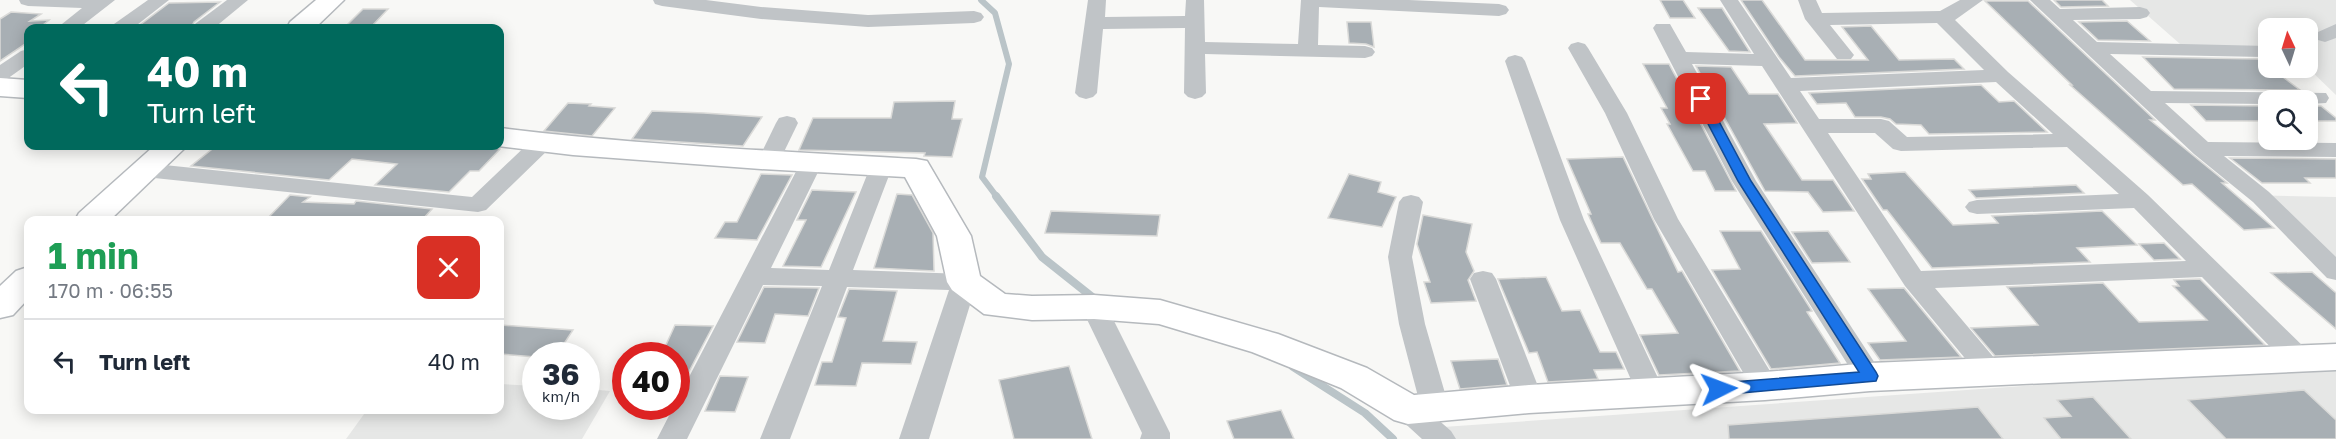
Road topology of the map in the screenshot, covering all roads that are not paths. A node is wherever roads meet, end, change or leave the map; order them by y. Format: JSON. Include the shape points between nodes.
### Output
{"nodes":[{"id":1,"x":28,"y":0,"type":"edge"},
{"id":2,"x":160,"y":0,"type":"edge"},
{"id":3,"x":239,"y":0,"type":"edge"},
{"id":4,"x":331,"y":0,"type":"edge"},
{"id":5,"x":662,"y":0,"type":"edge"},
{"id":6,"x":1097,"y":0,"type":"edge"},
{"id":7,"x":1195,"y":0,"type":"edge"},
{"id":8,"x":1729,"y":0,"type":"edge"},
{"id":9,"x":1807,"y":0,"type":"edge"},
{"id":10,"x":1974,"y":0,"type":"edge"},
{"id":11,"x":2039,"y":0,"type":"edge"},
{"id":12,"x":1310,"y":1,"type":"edge"},
{"id":13,"x":104,"y":2,"type":"edge"},
{"id":14,"x":1500,"y":10,"type":"dead end"},
{"id":15,"x":2140,"y":13,"type":"dead end"},
{"id":16,"x":2056,"y":15,"type":"junction"},
{"id":17,"x":974,"y":17,"type":"dead end"},
{"id":18,"x":1944,"y":17,"type":"junction"},
{"id":19,"x":1815,"y":19,"type":"junction"},
{"id":20,"x":1195,"y":22,"type":"junction"},
{"id":21,"x":1094,"y":23,"type":"junction"},
{"id":22,"x":73,"y":24,"type":"edge"},
{"id":23,"x":127,"y":24,"type":"edge"},
{"id":24,"x":207,"y":24,"type":"edge"},
{"id":25,"x":304,"y":24,"type":"edge"},
{"id":26,"x":1663,"y":28,"type":"dead end"},
{"id":27,"x":1195,"y":48,"type":"junction"},
{"id":28,"x":1578,"y":48,"type":"dead end"},
{"id":29,"x":2092,"y":48,"type":"junction"},
{"id":30,"x":1308,"y":50,"type":"junction"},
{"id":31,"x":2258,"y":51,"type":"edge"},
{"id":32,"x":1365,"y":52,"type":"dead end"},
{"id":33,"x":1844,"y":55,"type":"dead end"},
{"id":34,"x":24,"y":58,"type":"edge"},
{"id":35,"x":1679,"y":58,"type":"junction"},
{"id":36,"x":1767,"y":60,"type":"junction"},
{"id":37,"x":1515,"y":61,"type":"dead end"},
{"id":38,"x":0,"y":75,"type":"edge"},
{"id":39,"x":2001,"y":76,"type":"junction"},
{"id":40,"x":1784,"y":85,"type":"junction"},
{"id":41,"x":0,"y":87,"type":"edge"},
{"id":42,"x":24,"y":89,"type":"edge"},
{"id":43,"x":1086,"y":93,"type":"dead end"},
{"id":44,"x":1195,"y":93,"type":"dead end"},
{"id":45,"x":2145,"y":97,"type":"junction"},
{"id":46,"x":2258,"y":98,"type":"edge"},
{"id":47,"x":787,"y":123,"type":"dead end"},
{"id":48,"x":1812,"y":126,"type":"junction"},
{"id":49,"x":504,"y":137,"type":"edge"},
{"id":50,"x":2072,"y":140,"type":"junction"},
{"id":51,"x":543,"y":142,"type":"junction"},
{"id":52,"x":168,"y":150,"type":"edge"},
{"id":53,"x":2202,"y":150,"type":"junction"},
{"id":54,"x":2336,"y":150,"type":"edge"},
{"id":55,"x":769,"y":160,"type":"junction"},
{"id":56,"x":812,"y":162,"type":"junction"},
{"id":57,"x":882,"y":165,"type":"junction"},
{"id":58,"x":145,"y":170,"type":"junction"},
{"id":59,"x":2139,"y":200,"type":"junction"},
{"id":60,"x":1411,"y":202,"type":"dead end"},
{"id":61,"x":1977,"y":207,"type":"dead end"},
{"id":62,"x":95,"y":216,"type":"edge"},
{"id":63,"x":2208,"y":268,"type":"junction"},
{"id":64,"x":2336,"y":272,"type":"edge"},
{"id":65,"x":754,"y":276,"type":"junction"},
{"id":66,"x":837,"y":279,"type":"junction"},
{"id":67,"x":1483,"y":279,"type":"dead end"},
{"id":68,"x":1914,"y":280,"type":"junction"},
{"id":69,"x":964,"y":282,"type":"junction"},
{"id":70,"x":24,"y":283,"type":"edge"},
{"id":71,"x":0,"y":306,"type":"edge"},
{"id":72,"x":1094,"y":307,"type":"junction"},
{"id":73,"x":2336,"y":357,"type":"edge"},
{"id":74,"x":2299,"y":358,"type":"junction"},
{"id":75,"x":1993,"y":373,"type":"junction"},
{"id":76,"x":1870,"y":376,"type":"junction"},
{"id":77,"x":1765,"y":387,"type":"junction"},
{"id":78,"x":1651,"y":393,"type":"junction"},
{"id":79,"x":1529,"y":399,"type":"junction"},
{"id":80,"x":1428,"y":419,"type":"edge"},
{"id":81,"x":672,"y":439,"type":"edge"},
{"id":82,"x":775,"y":439,"type":"edge"},
{"id":83,"x":914,"y":439,"type":"edge"},
{"id":84,"x":1155,"y":439,"type":"edge"}],
"edges":[{"from":1,"to":13,"type":"street"},
{"from":2,"to":23,"type":"street"},
{"from":3,"to":24,"type":"street"},
{"from":4,"to":25,"type":"street"},
{"from":5,"to":17,"type":"street","via":[[868,21]]},
{"from":6,"to":21,"type":"street"},
{"from":7,"to":20,"type":"street"},
{"from":8,"to":36,"type":"street"},
{"from":9,"to":19,"type":"street"},
{"from":10,"to":18,"type":"street"},
{"from":11,"to":16,"type":"street"},
{"from":12,"to":14,"type":"street"},
{"from":12,"to":30,"type":"street"},
{"from":13,"to":22,"type":"street"},
{"from":15,"to":16,"type":"street"},
{"from":16,"to":29,"type":"street"},
{"from":18,"to":19,"type":"street"},
{"from":18,"to":39,"type":"street"},
{"from":19,"to":33,"type":"street"},
{"from":20,"to":21,"type":"street"},
{"from":20,"to":27,"type":"street"},
{"from":21,"to":43,"type":"street"},
{"from":26,"to":35,"type":"street"},
{"from":27,"to":30,"type":"street"},
{"from":27,"to":44,"type":"street"},
{"from":28,"to":77,"type":"street","via":[[1616,113],[1666,219]]},
{"from":29,"to":31,"type":"street"},
{"from":29,"to":45,"type":"street"},
{"from":30,"to":32,"type":"street"},
{"from":34,"to":38,"type":"street"},
{"from":35,"to":36,"type":"street"},
{"from":35,"to":76,"type":"street","via":[[1744,181]]},
{"from":36,"to":40,"type":"street"},
{"from":37,"to":78,"type":"street","via":[[1572,220]]},
{"from":39,"to":40,"type":"street"},
{"from":39,"to":50,"type":"street"},
{"from":40,"to":48,"type":"street"},
{"from":41,"to":42,"type":"street"},
{"from":45,"to":46,"type":"street"},
{"from":45,"to":53,"type":"street"},
{"from":47,"to":55,"type":"street"},
{"from":48,"to":50,"type":"street","via":[[1881,126],[1901,144]]},
{"from":48,"to":68,"type":"street"},
{"from":49,"to":51,"type":"street"},
{"from":50,"to":59,"type":"street"},
{"from":51,"to":55,"type":"street"},
{"from":51,"to":58,"type":"street","via":[[478,205]]},
{"from":52,"to":58,"type":"street"},
{"from":53,"to":54,"type":"street"},
{"from":53,"to":64,"type":"street","via":[[2262,197]]},
{"from":55,"to":56,"type":"street"},
{"from":56,"to":57,"type":"street"},
{"from":56,"to":65,"type":"street"},
{"from":57,"to":66,"type":"street"},
{"from":57,"to":69,"type":"street","via":[[916,168],[954,236]]},
{"from":58,"to":62,"type":"street"},
{"from":59,"to":61,"type":"street"},
{"from":59,"to":63,"type":"street"},
{"from":60,"to":80,"type":"street","via":[[1400,257]]},
{"from":63,"to":68,"type":"street"},
{"from":63,"to":74,"type":"street"},
{"from":65,"to":66,"type":"street"},
{"from":65,"to":81,"type":"street"},
{"from":66,"to":69,"type":"street"},
{"from":66,"to":82,"type":"street"},
{"from":67,"to":79,"type":"street"},
{"from":68,"to":75,"type":"street"},
{"from":69,"to":72,"type":"street","via":[[997,305]]},
{"from":69,"to":83,"type":"street"},
{"from":70,"to":71,"type":"street"},
{"from":72,"to":80,"type":"street","via":[[1160,312],[1265,343],[1354,378]]},
{"from":72,"to":84,"type":"street","via":[[1156,433]]},
{"from":73,"to":74,"type":"street"},
{"from":74,"to":75,"type":"street"},
{"from":75,"to":76,"type":"street"},
{"from":76,"to":77,"type":"street"},
{"from":77,"to":78,"type":"street"},
{"from":78,"to":79,"type":"street"},
{"from":79,"to":80,"type":"street"}]}
